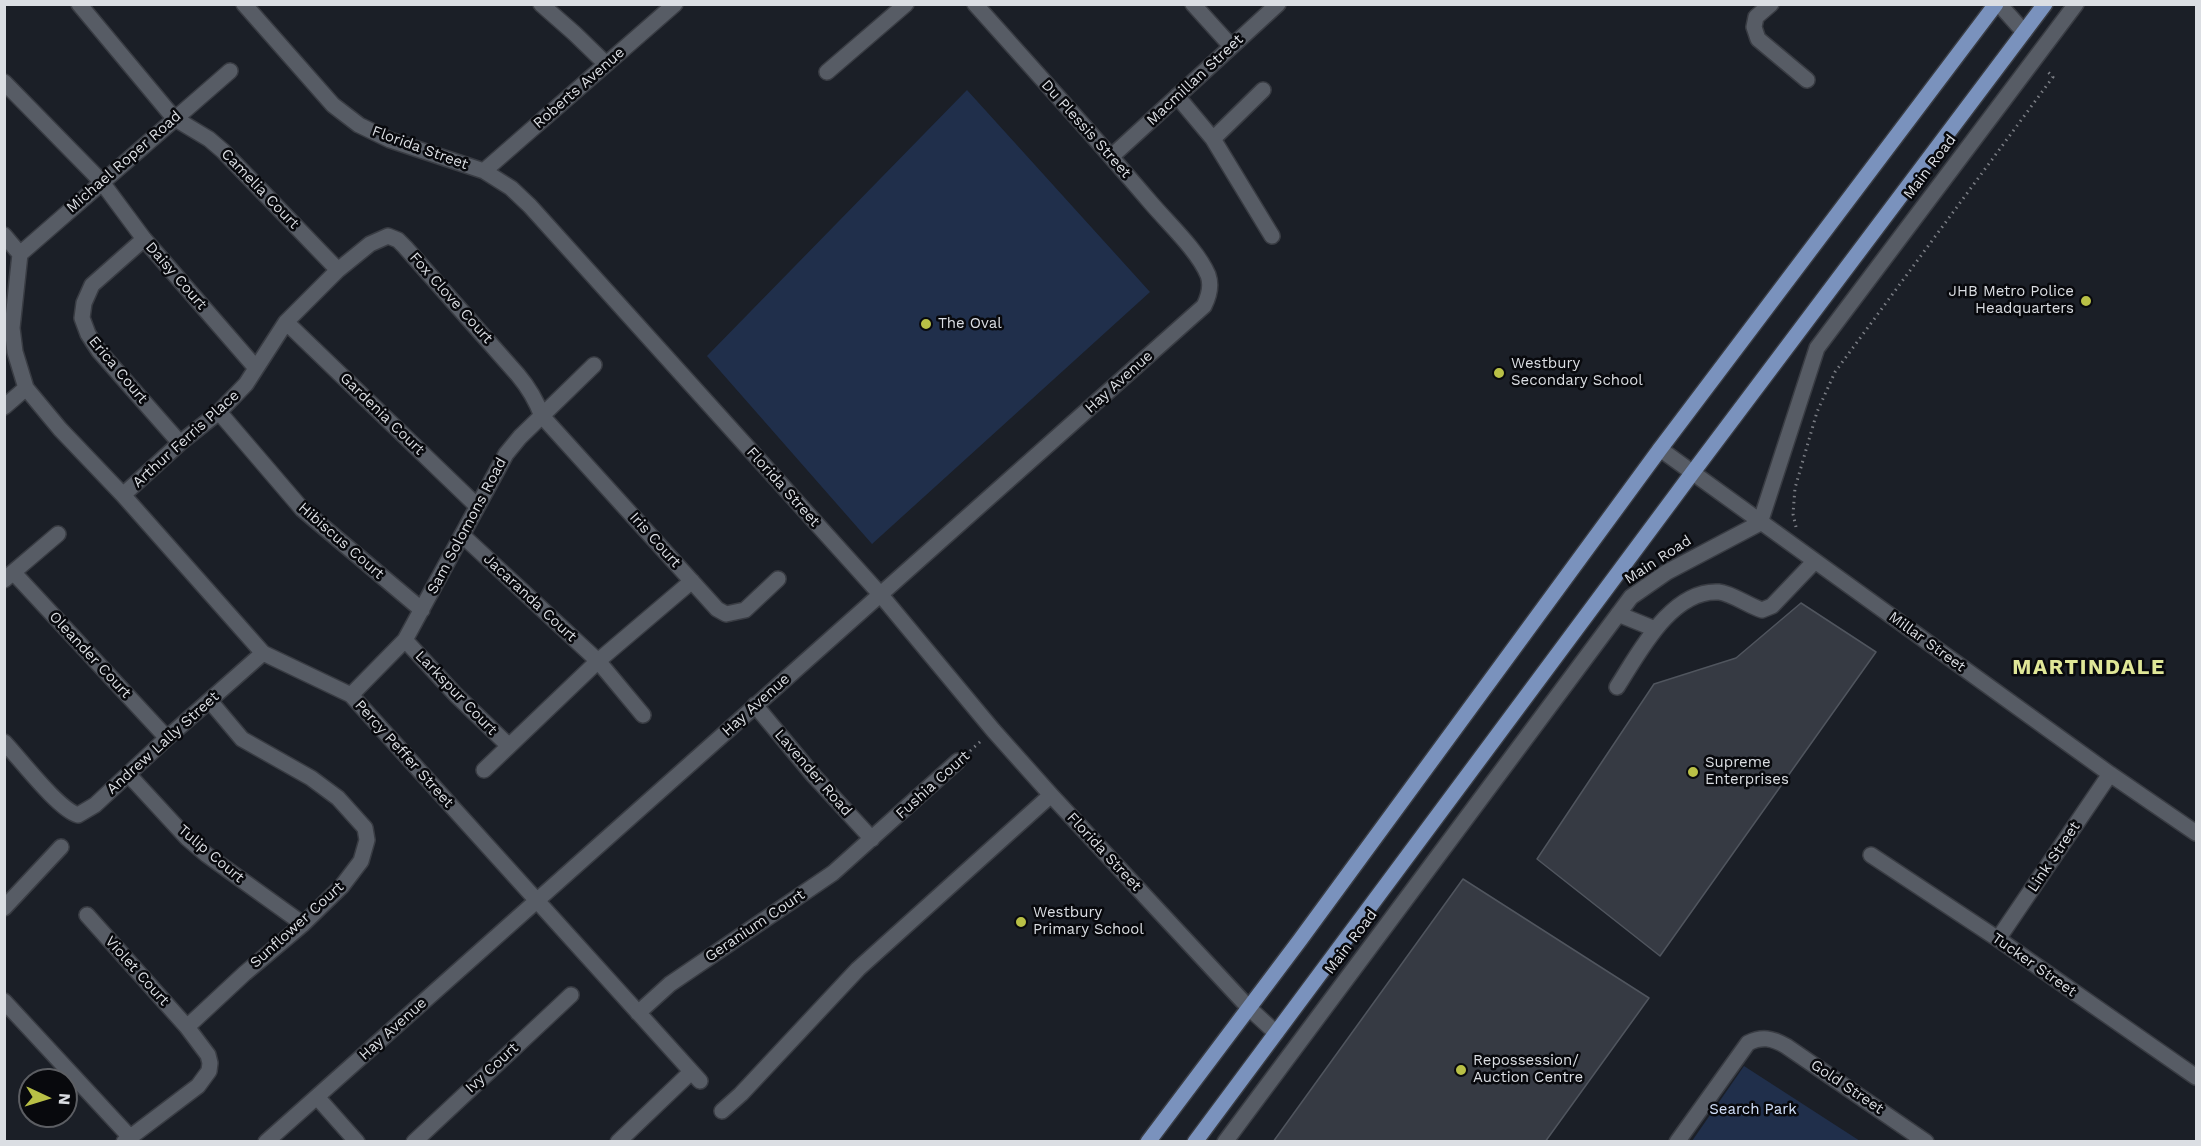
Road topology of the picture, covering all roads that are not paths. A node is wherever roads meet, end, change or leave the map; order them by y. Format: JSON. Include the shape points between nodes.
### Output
{"nodes":[{"id":1,"x":79,"y":4,"type":"edge"},
{"id":2,"x":244,"y":4,"type":"edge"},
{"id":3,"x":541,"y":4,"type":"edge"},
{"id":4,"x":675,"y":4,"type":"edge"},
{"id":5,"x":906,"y":4,"type":"edge"},
{"id":6,"x":975,"y":4,"type":"edge"},
{"id":7,"x":1193,"y":4,"type":"edge"},
{"id":8,"x":1278,"y":4,"type":"edge"},
{"id":9,"x":1771,"y":4,"type":"edge"},
{"id":10,"x":1997,"y":4,"type":"edge"},
{"id":11,"x":2044,"y":4,"type":"edge"},
{"id":12,"x":2076,"y":4,"type":"edge"},
{"id":13,"x":2024,"y":32,"type":"junction"},
{"id":14,"x":1231,"y":46,"type":"junction"},
{"id":15,"x":606,"y":64,"type":"junction"},
{"id":16,"x":230,"y":71,"type":"dead end"},
{"id":17,"x":827,"y":72,"type":"dead end"},
{"id":18,"x":1807,"y":80,"type":"dead end"},
{"id":19,"x":4,"y":82,"type":"edge"},
{"id":20,"x":1263,"y":90,"type":"dead end"},
{"id":21,"x":1177,"y":96,"type":"junction"},
{"id":22,"x":174,"y":118,"type":"junction"},
{"id":23,"x":1213,"y":139,"type":"junction"},
{"id":24,"x":1112,"y":156,"type":"junction"},
{"id":25,"x":484,"y":171,"type":"junction"},
{"id":26,"x":102,"y":181,"type":"junction"},
{"id":27,"x":4,"y":235,"type":"edge"},
{"id":28,"x":1272,"y":236,"type":"dead end"},
{"id":29,"x":144,"y":239,"type":"junction"},
{"id":30,"x":20,"y":254,"type":"junction"},
{"id":31,"x":1195,"y":255,"type":"joint"},
{"id":32,"x":338,"y":270,"type":"junction"},
{"id":33,"x":286,"y":322,"type":"junction"},
{"id":34,"x":594,"y":365,"type":"dead end"},
{"id":35,"x":256,"y":368,"type":"junction"},
{"id":36,"x":26,"y":388,"type":"junction"},
{"id":37,"x":4,"y":407,"type":"edge"},
{"id":38,"x":219,"y":412,"type":"junction"},
{"id":39,"x":542,"y":416,"type":"junction"},
{"id":40,"x":180,"y":442,"type":"junction"},
{"id":41,"x":1660,"y":448,"type":"junction"},
{"id":42,"x":1692,"y":472,"type":"junction"},
{"id":43,"x":123,"y":495,"type":"junction"},
{"id":44,"x":477,"y":506,"type":"junction"},
{"id":45,"x":1760,"y":523,"type":"junction"},
{"id":46,"x":58,"y":534,"type":"dead end"},
{"id":47,"x":462,"y":535,"type":"junction"},
{"id":48,"x":1814,"y":562,"type":"junction"},
{"id":49,"x":9,"y":576,"type":"edge"},
{"id":50,"x":778,"y":579,"type":"dead end"},
{"id":51,"x":692,"y":580,"type":"junction"},
{"id":52,"x":880,"y":594,"type":"junction"},
{"id":53,"x":422,"y":610,"type":"junction"},
{"id":54,"x":1618,"y":614,"type":"junction"},
{"id":55,"x":1655,"y":629,"type":"junction"},
{"id":56,"x":405,"y":640,"type":"junction"},
{"id":57,"x":263,"y":653,"type":"junction"},
{"id":58,"x":598,"y":661,"type":"junction"},
{"id":59,"x":1617,"y":687,"type":"dead end"},
{"id":60,"x":351,"y":695,"type":"junction"},
{"id":61,"x":210,"y":700,"type":"junction"},
{"id":62,"x":755,"y":705,"type":"junction"},
{"id":63,"x":643,"y":715,"type":"dead end"},
{"id":64,"x":167,"y":738,"type":"junction"},
{"id":65,"x":4,"y":742,"type":"edge"},
{"id":66,"x":508,"y":746,"type":"junction"},
{"id":67,"x":958,"y":761,"type":"road end"},
{"id":68,"x":484,"y":770,"type":"dead end"},
{"id":69,"x":128,"y":774,"type":"junction"},
{"id":70,"x":2110,"y":774,"type":"junction"},
{"id":71,"x":1051,"y":795,"type":"junction"},
{"id":72,"x":2196,"y":833,"type":"edge"},
{"id":73,"x":872,"y":839,"type":"junction"},
{"id":74,"x":61,"y":847,"type":"dead end"},
{"id":75,"x":1871,"y":855,"type":"dead end"},
{"id":76,"x":537,"y":901,"type":"junction"},
{"id":77,"x":4,"y":908,"type":"edge"},
{"id":78,"x":87,"y":915,"type":"dead end"},
{"id":79,"x":303,"y":924,"type":"junction"},
{"id":80,"x":1998,"y":939,"type":"junction"},
{"id":81,"x":571,"y":995,"type":"dead end"},
{"id":82,"x":4,"y":1001,"type":"edge"},
{"id":83,"x":1250,"y":1008,"type":"junction"},
{"id":84,"x":638,"y":1013,"type":"junction"},
{"id":85,"x":188,"y":1027,"type":"junction"},
{"id":86,"x":1276,"y":1033,"type":"junction"},
{"id":87,"x":2196,"y":1077,"type":"edge"},
{"id":88,"x":317,"y":1097,"type":"junction"},
{"id":89,"x":722,"y":1111,"type":"dead end"},
{"id":90,"x":127,"y":1139,"type":"edge"},
{"id":91,"x":266,"y":1142,"type":"edge"},
{"id":92,"x":357,"y":1142,"type":"edge"},
{"id":93,"x":414,"y":1142,"type":"edge"},
{"id":94,"x":618,"y":1142,"type":"edge"},
{"id":95,"x":1149,"y":1142,"type":"edge"},
{"id":96,"x":1195,"y":1142,"type":"edge"},
{"id":97,"x":1225,"y":1142,"type":"edge"},
{"id":98,"x":1677,"y":1142,"type":"edge"},
{"id":99,"x":1926,"y":1142,"type":"edge"}],
"edges":[{"from":1,"to":22,"type":"street","name":"Camelia Court"},
{"from":2,"to":25,"type":"street","name":"Florida Street","via":[[333,105],[359,125],[390,140]]},
{"from":3,"to":15,"type":"street"},
{"from":4,"to":15,"type":"street","name":"Roberts Avenue"},
{"from":5,"to":17,"type":"street"},
{"from":6,"to":24,"type":"street","name":"Du Plessis Street"},
{"from":7,"to":14,"type":"street"},
{"from":8,"to":14,"type":"street","name":"Macmillan Street"},
{"from":9,"to":18,"type":"street","via":[[1756,17],[1758,39]]},
{"from":10,"to":13,"type":"street"},
{"from":10,"to":41,"type":"main road"},
{"from":11,"to":13,"type":"main road","name":"Main Road"},
{"from":12,"to":45,"type":"street","name":"Main Road","via":[[1821,341]]},
{"from":13,"to":42,"type":"main road","name":"Main Road"},
{"from":14,"to":21,"type":"street","name":"Macmillan Street"},
{"from":15,"to":25,"type":"street","name":"Roberts Avenue"},
{"from":16,"to":22,"type":"street","name":"Michael Roper Road"},
{"from":19,"to":26,"type":"street","name":"Daisy Court"},
{"from":20,"to":23,"type":"street"},
{"from":21,"to":23,"type":"street"},
{"from":21,"to":24,"type":"street","name":"Macmillan Street"},
{"from":22,"to":26,"type":"street","name":"Michael Roper Road"},
{"from":22,"to":32,"type":"street","name":"Camelia Court","via":[[224,151]]},
{"from":23,"to":28,"type":"street"},
{"from":24,"to":31,"type":"street","name":"Du Plessis Street"},
{"from":25,"to":52,"type":"street","name":"Florida Street","via":[[530,206]]},
{"from":26,"to":29,"type":"street","name":"Daisy Court"},
{"from":26,"to":30,"type":"street","name":"Michael Roper Road"},
{"from":27,"to":30,"type":"street"},
{"from":29,"to":35,"type":"street","name":"Daisy Court"},
{"from":29,"to":40,"type":"street","name":"Erica Court","via":[[92,285],[82,318],[99,351]]},
{"from":30,"to":36,"type":"street","name":"Percy Peffer Street","via":[[12,328]]},
{"from":31,"to":52,"type":"street","name":"Hay Avenue","via":[[1210,286],[1204,306]]},
{"from":32,"to":33,"type":"street","name":"Arthur Ferris Place"},
{"from":32,"to":39,"type":"street","name":"Fox Clove Court","via":[[370,244],[388,236],[398,240],[529,387]]},
{"from":33,"to":35,"type":"street","name":"Arthur Ferris Place"},
{"from":33,"to":44,"type":"street","name":"Gardenia Court"},
{"from":34,"to":39,"type":"street","name":"Sam Solomons Road"},
{"from":35,"to":38,"type":"street","name":"Arthur Ferris Place"},
{"from":36,"to":37,"type":"street"},
{"from":36,"to":43,"type":"street","name":"Percy Peffer Street"},
{"from":38,"to":40,"type":"street","name":"Arthur Ferris Place"},
{"from":38,"to":53,"type":"street","name":"Hibiscus Court","via":[[302,509]]},
{"from":39,"to":44,"type":"street","name":"Sam Solomons Road","via":[[506,454]]},
{"from":39,"to":51,"type":"street","name":"Iris Court"},
{"from":40,"to":43,"type":"street","name":"Arthur Ferris Place"},
{"from":41,"to":42,"type":"street","name":"Millar Street"},
{"from":41,"to":83,"type":"main road"},
{"from":42,"to":45,"type":"street","name":"Millar Street"},
{"from":42,"to":86,"type":"main road","name":"Main Road"},
{"from":43,"to":57,"type":"street","name":"Percy Peffer Street"},
{"from":44,"to":47,"type":"street","name":"Sam Solomons Road"},
{"from":45,"to":48,"type":"street","name":"Millar Street"},
{"from":45,"to":54,"type":"street","name":"Main Road","via":[[1649,583]]},
{"from":46,"to":49,"type":"street"},
{"from":47,"to":53,"type":"street","name":"Sam Solomons Road"},
{"from":47,"to":58,"type":"street","name":"Jacaranda Court"},
{"from":48,"to":55,"type":"street","via":[[1772,606],[1762,610],[1721,592],[1703,593],[1680,604]]},
{"from":48,"to":70,"type":"street","name":"Millar Street"},
{"from":49,"to":64,"type":"street","name":"Oleander Court"},
{"from":50,"to":51,"type":"street","name":"Iris Court","via":[[745,610],[726,614]]},
{"from":51,"to":58,"type":"street","name":"Larkspur Court"},
{"from":52,"to":62,"type":"street","name":"Hay Avenue"},
{"from":52,"to":71,"type":"street","name":"Florida Street"},
{"from":53,"to":56,"type":"street","name":"Sam Solomons Road"},
{"from":54,"to":55,"type":"street"},
{"from":54,"to":97,"type":"street","name":"Main Road"},
{"from":55,"to":59,"type":"street"},
{"from":56,"to":60,"type":"street","name":"Sam Solomons Road"},
{"from":56,"to":66,"type":"street","name":"Larkspur Court"},
{"from":57,"to":60,"type":"street","name":"Percy Peffer Street"},
{"from":57,"to":61,"type":"street","name":"Andrew Lally Street"},
{"from":58,"to":63,"type":"street","name":"Jacaranda Court"},
{"from":58,"to":66,"type":"street","name":"Larkspur Court"},
{"from":60,"to":76,"type":"street","name":"Percy Peffer Street"},
{"from":61,"to":64,"type":"street","name":"Andrew Lally Street"},
{"from":61,"to":79,"type":"street","name":"Sunflower Court","via":[[242,739],[311,778],[338,798],[365,828],[367,840],[361,861]]},
{"from":62,"to":73,"type":"street","name":"Lavender Road"},
{"from":62,"to":76,"type":"street","name":"Hay Avenue"},
{"from":64,"to":69,"type":"street","name":"Andrew Lally Street"},
{"from":65,"to":69,"type":"street","name":"Andrew Lally Street","via":[[70,813],[86,812]]},
{"from":66,"to":68,"type":"street","name":"Larkspur Court"},
{"from":67,"to":73,"type":"street","name":"Fushia Court"},
{"from":69,"to":79,"type":"street","name":"Tulip Court","via":[[187,838]]},
{"from":70,"to":72,"type":"street","name":"Millar Street"},
{"from":70,"to":80,"type":"street","name":"Link Street"},
{"from":71,"to":83,"type":"street","name":"Florida Street"},
{"from":71,"to":89,"type":"street","via":[[858,969]]},
{"from":73,"to":84,"type":"street","name":"Geranium Court","via":[[807,892],[670,984]]},
{"from":74,"to":77,"type":"street"},
{"from":75,"to":80,"type":"street","name":"Tucker Street"},
{"from":76,"to":84,"type":"street","name":"Percy Peffer Street"},
{"from":76,"to":88,"type":"street","name":"Hay Avenue"},
{"from":78,"to":85,"type":"street","name":"Violet Court"},
{"from":79,"to":85,"type":"street","name":"Sunflower Court"},
{"from":80,"to":87,"type":"street","name":"Tucker Street"},
{"from":81,"to":93,"type":"street","name":"Ivy Court"},
{"from":82,"to":90,"type":"street"},
{"from":83,"to":86,"type":"street","name":"Florida Street"},
{"from":83,"to":95,"type":"main road"},
{"from":84,"to":94,"type":"street","name":"Percy Peffer Street","via":[[695,1077]]},
{"from":85,"to":90,"type":"street","name":"Violet Court","via":[[208,1055],[209,1071],[185,1097]]},
{"from":86,"to":96,"type":"main road","name":"Main Road"},
{"from":88,"to":91,"type":"street","name":"Hay Avenue"},
{"from":88,"to":92,"type":"street"},
{"from":98,"to":99,"type":"street","name":"Gold Street","via":[[1748,1042],[1765,1038],[1786,1046]]}]}
